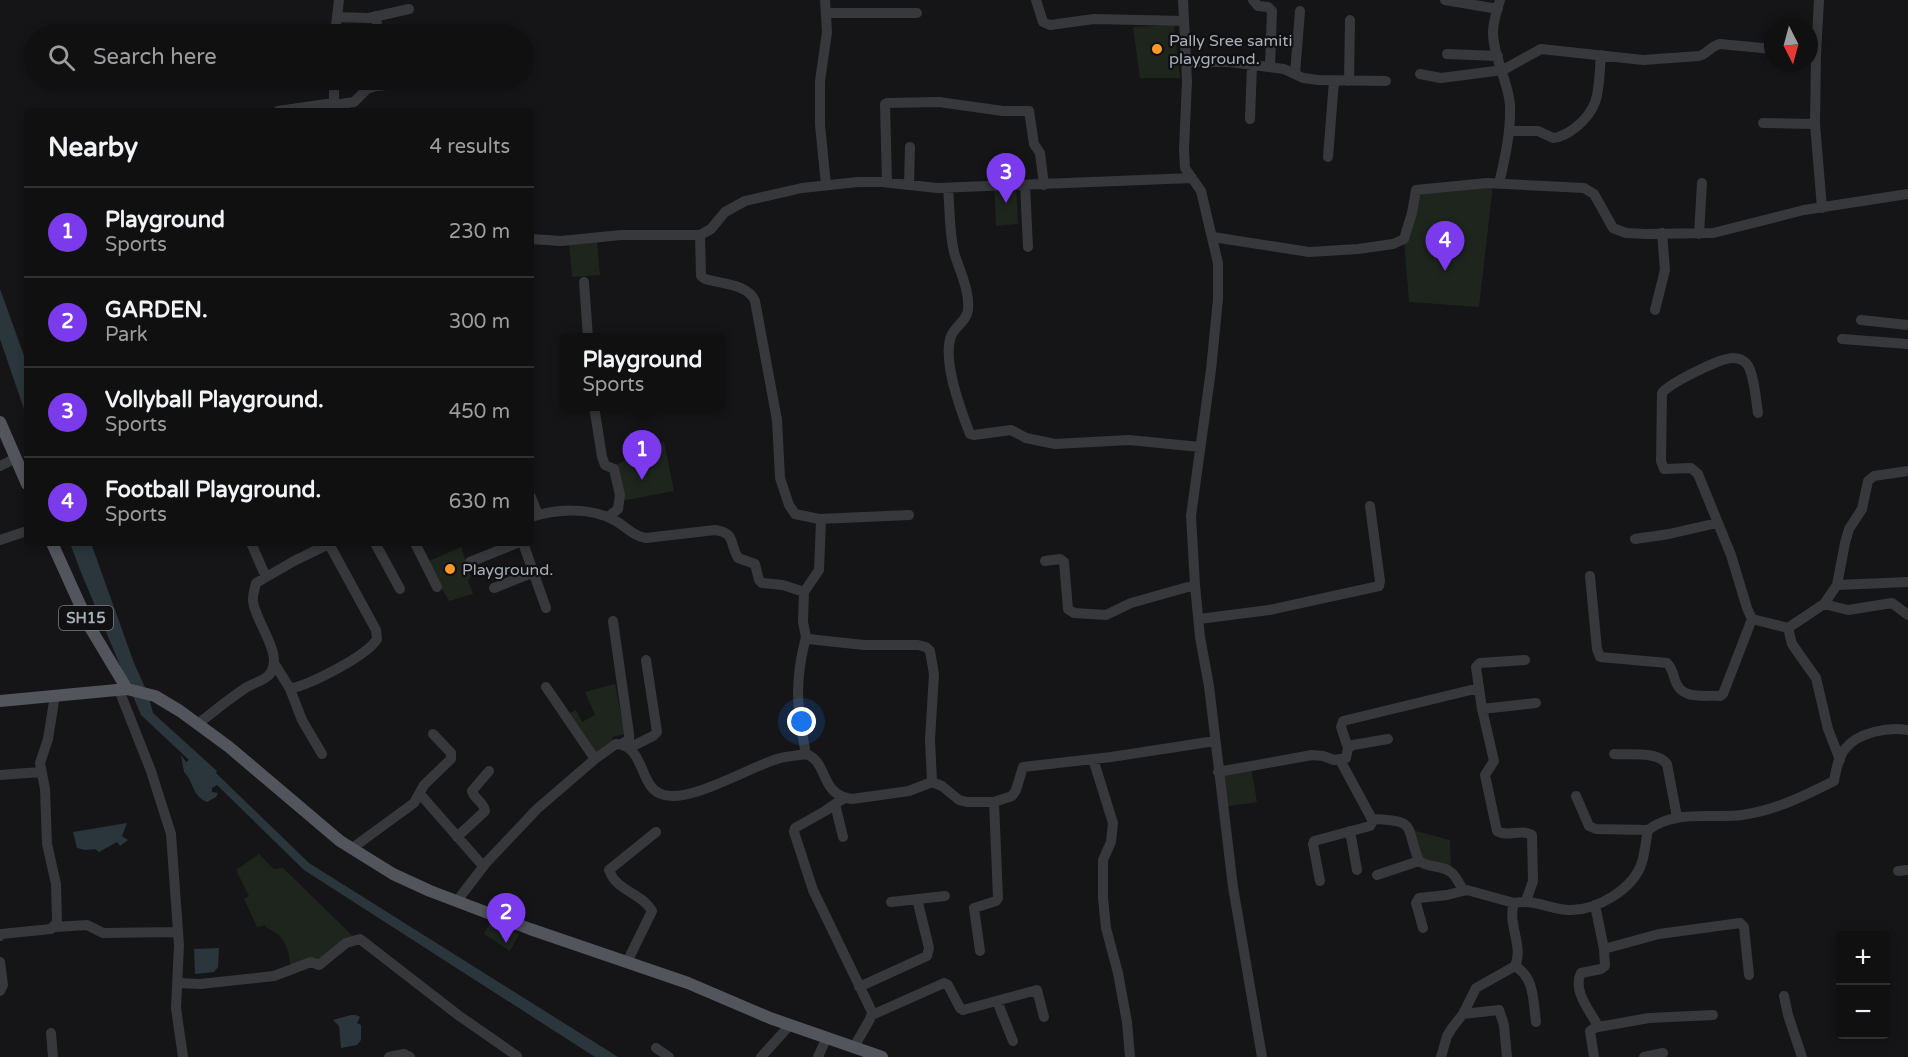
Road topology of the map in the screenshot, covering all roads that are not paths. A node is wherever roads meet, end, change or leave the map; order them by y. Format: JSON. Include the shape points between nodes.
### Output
{"nodes":[{"id":1,"x":339,"y":0,"type":"edge"},
{"id":2,"x":825,"y":0,"type":"edge"},
{"id":3,"x":1036,"y":0,"type":"edge"},
{"id":4,"x":1183,"y":0,"type":"edge"},
{"id":5,"x":1253,"y":0,"type":"edge"},
{"id":6,"x":1445,"y":0,"type":"edge"},
{"id":7,"x":1819,"y":0,"type":"edge"},
{"id":8,"x":1499,"y":4,"type":"edge"},
{"id":9,"x":409,"y":9,"type":"dead end"},
{"id":10,"x":1300,"y":11,"type":"dead end"},
{"id":11,"x":826,"y":13,"type":"junction"},
{"id":12,"x":917,"y":13,"type":"dead end"},
{"id":13,"x":376,"y":16,"type":"junction"},
{"id":14,"x":337,"y":17,"type":"junction"},
{"id":15,"x":1817,"y":18,"type":"edge"},
{"id":16,"x":1350,"y":20,"type":"dead end"},
{"id":17,"x":1184,"y":21,"type":"junction"},
{"id":18,"x":336,"y":24,"type":"edge"},
{"id":19,"x":377,"y":24,"type":"edge"},
{"id":20,"x":1764,"y":48,"type":"edge"},
{"id":21,"x":1447,"y":54,"type":"dead end"},
{"id":22,"x":1601,"y":55,"type":"junction"},
{"id":23,"x":1498,"y":56,"type":"junction"},
{"id":24,"x":1186,"y":62,"type":"junction"},
{"id":25,"x":1252,"y":65,"type":"junction"},
{"id":26,"x":1270,"y":67,"type":"junction"},
{"id":27,"x":1503,"y":70,"type":"junction"},
{"id":28,"x":1813,"y":72,"type":"edge"},
{"id":29,"x":1295,"y":74,"type":"junction"},
{"id":30,"x":1420,"y":74,"type":"dead end"},
{"id":31,"x":1334,"y":81,"type":"junction"},
{"id":32,"x":1349,"y":81,"type":"junction"},
{"id":33,"x":1386,"y":81,"type":"dead end"},
{"id":34,"x":334,"y":90,"type":"edge"},
{"id":35,"x":366,"y":90,"type":"edge"},
{"id":36,"x":334,"y":106,"type":"edge"},
{"id":37,"x":312,"y":108,"type":"edge"},
{"id":38,"x":1250,"y":119,"type":"dead end"},
{"id":39,"x":1763,"y":123,"type":"dead end"},
{"id":40,"x":1815,"y":124,"type":"junction"},
{"id":41,"x":1509,"y":131,"type":"junction"},
{"id":42,"x":910,"y":147,"type":"dead end"},
{"id":43,"x":1328,"y":157,"type":"dead end"},
{"id":44,"x":1192,"y":178,"type":"junction"},
{"id":45,"x":886,"y":182,"type":"junction"},
{"id":46,"x":1499,"y":183,"type":"junction"},
{"id":47,"x":1702,"y":183,"type":"dead end"},
{"id":48,"x":826,"y":185,"type":"junction"},
{"id":49,"x":909,"y":185,"type":"junction"},
{"id":50,"x":1025,"y":185,"type":"junction"},
{"id":51,"x":1044,"y":185,"type":"junction"},
{"id":52,"x":948,"y":188,"type":"junction"},
{"id":53,"x":1908,"y":194,"type":"edge"},
{"id":54,"x":1822,"y":208,"type":"junction"},
{"id":55,"x":1662,"y":233,"type":"junction"},
{"id":56,"x":1699,"y":234,"type":"junction"},
{"id":57,"x":700,"y":235,"type":"junction"},
{"id":58,"x":1213,"y":237,"type":"junction"},
{"id":59,"x":534,"y":239,"type":"edge"},
{"id":60,"x":1028,"y":247,"type":"dead end"},
{"id":61,"x":584,"y":282,"type":"dead end"},
{"id":62,"x":1655,"y":310,"type":"dead end"},
{"id":63,"x":1861,"y":320,"type":"dead end"},
{"id":64,"x":1908,"y":325,"type":"edge"},
{"id":65,"x":588,"y":333,"type":"edge"},
{"id":66,"x":1842,"y":339,"type":"dead end"},
{"id":67,"x":1908,"y":344,"type":"edge"},
{"id":68,"x":595,"y":411,"type":"edge"},
{"id":69,"x":1758,"y":413,"type":"dead end"},
{"id":70,"x":0,"y":422,"type":"edge"},
{"id":71,"x":1200,"y":447,"type":"junction"},
{"id":72,"x":16,"y":459,"type":"junction"},
{"id":73,"x":0,"y":466,"type":"edge"},
{"id":74,"x":1908,"y":471,"type":"edge"},
{"id":75,"x":24,"y":477,"type":"edge"},
{"id":76,"x":1370,"y":506,"type":"dead end"},
{"id":77,"x":909,"y":514,"type":"dead end"},
{"id":78,"x":534,"y":516,"type":"edge"},
{"id":79,"x":608,"y":517,"type":"junction"},
{"id":80,"x":819,"y":519,"type":"junction"},
{"id":81,"x":1717,"y":523,"type":"junction"},
{"id":82,"x":24,"y":532,"type":"edge"},
{"id":83,"x":1635,"y":538,"type":"dead end"},
{"id":84,"x":0,"y":540,"type":"edge"},
{"id":85,"x":53,"y":546,"type":"edge"},
{"id":86,"x":252,"y":546,"type":"edge"},
{"id":87,"x":324,"y":546,"type":"edge"},
{"id":88,"x":332,"y":546,"type":"edge"},
{"id":89,"x":377,"y":546,"type":"edge"},
{"id":90,"x":417,"y":546,"type":"edge"},
{"id":91,"x":510,"y":546,"type":"edge"},
{"id":92,"x":524,"y":546,"type":"edge"},
{"id":93,"x":1045,"y":561,"type":"dead end"},
{"id":94,"x":470,"y":562,"type":"dead end"},
{"id":95,"x":534,"y":572,"type":"junction"},
{"id":96,"x":1590,"y":576,"type":"dead end"},
{"id":97,"x":266,"y":577,"type":"junction"},
{"id":98,"x":1908,"y":582,"type":"edge"},
{"id":99,"x":1196,"y":585,"type":"junction"},
{"id":100,"x":1838,"y":585,"type":"junction"},
{"id":101,"x":437,"y":586,"type":"dead end"},
{"id":102,"x":494,"y":588,"type":"dead end"},
{"id":103,"x":400,"y":589,"type":"dead end"},
{"id":104,"x":804,"y":592,"type":"junction"},
{"id":105,"x":1824,"y":604,"type":"junction"},
{"id":106,"x":546,"y":608,"type":"dead end"},
{"id":107,"x":1908,"y":615,"type":"edge"},
{"id":108,"x":1199,"y":619,"type":"junction"},
{"id":109,"x":1752,"y":619,"type":"junction"},
{"id":110,"x":613,"y":621,"type":"dead end"},
{"id":111,"x":1788,"y":628,"type":"junction"},
{"id":112,"x":806,"y":637,"type":"junction"},
{"id":113,"x":646,"y":660,"type":"dead end"},
{"id":114,"x":1525,"y":660,"type":"dead end"},
{"id":115,"x":274,"y":663,"type":"junction"},
{"id":116,"x":546,"y":687,"type":"dead end"},
{"id":117,"x":1479,"y":688,"type":"junction"},
{"id":118,"x":123,"y":689,"type":"junction"},
{"id":119,"x":290,"y":689,"type":"junction"},
{"id":120,"x":55,"y":695,"type":"junction"},
{"id":121,"x":0,"y":700,"type":"edge"},
{"id":122,"x":1536,"y":703,"type":"dead end"},
{"id":123,"x":1482,"y":710,"type":"junction"},
{"id":124,"x":198,"y":724,"type":"junction"},
{"id":125,"x":1908,"y":730,"type":"edge"},
{"id":126,"x":433,"y":734,"type":"dead end"},
{"id":127,"x":1388,"y":739,"type":"dead end"},
{"id":128,"x":1215,"y":741,"type":"junction"},
{"id":129,"x":625,"y":746,"type":"junction"},
{"id":130,"x":1348,"y":748,"type":"junction"},
{"id":131,"x":322,"y":754,"type":"dead end"},
{"id":132,"x":806,"y":754,"type":"junction"},
{"id":133,"x":1614,"y":754,"type":"dead end"},
{"id":134,"x":595,"y":759,"type":"junction"},
{"id":135,"x":1093,"y":759,"type":"junction"},
{"id":136,"x":1340,"y":760,"type":"junction"},
{"id":137,"x":1840,"y":760,"type":"junction"},
{"id":138,"x":489,"y":771,"type":"dead end"},
{"id":139,"x":41,"y":772,"type":"junction"},
{"id":140,"x":1218,"y":772,"type":"junction"},
{"id":141,"x":0,"y":775,"type":"edge"},
{"id":142,"x":932,"y":782,"type":"junction"},
{"id":143,"x":420,"y":794,"type":"junction"},
{"id":144,"x":1576,"y":796,"type":"dead end"},
{"id":145,"x":840,"y":801,"type":"junction"},
{"id":146,"x":993,"y":802,"type":"junction"},
{"id":147,"x":1677,"y":817,"type":"junction"},
{"id":148,"x":1373,"y":819,"type":"junction"},
{"id":149,"x":1647,"y":830,"type":"junction"},
{"id":150,"x":1350,"y":831,"type":"junction"},
{"id":151,"x":656,"y":832,"type":"dead end"},
{"id":152,"x":458,"y":837,"type":"junction"},
{"id":153,"x":843,"y":837,"type":"dead end"},
{"id":154,"x":351,"y":849,"type":"junction"},
{"id":155,"x":1419,"y":861,"type":"junction"},
{"id":156,"x":483,"y":866,"type":"junction"},
{"id":157,"x":1357,"y":870,"type":"dead end"},
{"id":158,"x":1377,"y":875,"type":"dead end"},
{"id":159,"x":1320,"y":881,"type":"dead end"},
{"id":160,"x":1463,"y":890,"type":"junction"},
{"id":161,"x":945,"y":896,"type":"dead end"},
{"id":162,"x":917,"y":899,"type":"junction"},
{"id":163,"x":1526,"y":901,"type":"junction"},
{"id":164,"x":457,"y":902,"type":"junction"},
{"id":165,"x":891,"y":902,"type":"dead end"},
{"id":166,"x":1514,"y":903,"type":"junction"},
{"id":167,"x":1595,"y":905,"type":"junction"},
{"id":168,"x":55,"y":927,"type":"junction"},
{"id":169,"x":1423,"y":928,"type":"dead end"},
{"id":170,"x":178,"y":932,"type":"junction"},
{"id":171,"x":0,"y":936,"type":"edge"},
{"id":172,"x":1604,"y":949,"type":"junction"},
{"id":173,"x":980,"y":951,"type":"dead end"},
{"id":174,"x":0,"y":962,"type":"edge"},
{"id":175,"x":627,"y":962,"type":"junction"},
{"id":176,"x":1515,"y":966,"type":"junction"},
{"id":177,"x":1749,"y":975,"type":"dead end"},
{"id":178,"x":177,"y":983,"type":"junction"},
{"id":179,"x":859,"y":987,"type":"junction"},
{"id":180,"x":0,"y":991,"type":"edge"},
{"id":181,"x":1784,"y":996,"type":"dead end"},
{"id":182,"x":997,"y":1001,"type":"junction"},
{"id":183,"x":1463,"y":1014,"type":"junction"},
{"id":184,"x":872,"y":1015,"type":"junction"},
{"id":185,"x":1713,"y":1015,"type":"dead end"},
{"id":186,"x":1044,"y":1017,"type":"dead end"},
{"id":187,"x":1536,"y":1022,"type":"dead end"},
{"id":188,"x":790,"y":1025,"type":"junction"},
{"id":189,"x":1598,"y":1027,"type":"junction"},
{"id":190,"x":51,"y":1033,"type":"dead end"},
{"id":191,"x":826,"y":1037,"type":"junction"},
{"id":192,"x":1013,"y":1041,"type":"dead end"},
{"id":193,"x":854,"y":1047,"type":"junction"},
{"id":194,"x":656,"y":1048,"type":"dead end"},
{"id":195,"x":1663,"y":1053,"type":"dead end"},
{"id":196,"x":517,"y":1056,"type":"edge"},
{"id":197,"x":53,"y":1057,"type":"edge"},
{"id":198,"x":183,"y":1057,"type":"edge"},
{"id":199,"x":389,"y":1057,"type":"edge"},
{"id":200,"x":410,"y":1057,"type":"edge"},
{"id":201,"x":669,"y":1057,"type":"edge"},
{"id":202,"x":761,"y":1057,"type":"edge"},
{"id":203,"x":818,"y":1057,"type":"edge"},
{"id":204,"x":882,"y":1057,"type":"edge"},
{"id":205,"x":1130,"y":1057,"type":"edge"},
{"id":206,"x":1262,"y":1057,"type":"edge"},
{"id":207,"x":1442,"y":1057,"type":"edge"},
{"id":208,"x":1507,"y":1057,"type":"edge"},
{"id":209,"x":1594,"y":1057,"type":"edge"},
{"id":210,"x":1644,"y":1057,"type":"edge"},
{"id":211,"x":1802,"y":1057,"type":"edge"}],
"edges":[{"from":1,"to":14,"type":"street"},
{"from":2,"to":11,"type":"street"},
{"from":3,"to":17,"type":"street","via":[[1043,22],[1050,25],[1094,19]]},
{"from":4,"to":17,"type":"street"},
{"from":5,"to":26,"type":"street","via":[[1272,11]]},
{"from":6,"to":8,"type":"street"},
{"from":7,"to":15,"type":"street"},
{"from":8,"to":23,"type":"street","via":[[1493,32]]},
{"from":9,"to":13,"type":"street"},
{"from":10,"to":29,"type":"street"},
{"from":11,"to":12,"type":"street"},
{"from":11,"to":48,"type":"street","via":[[826,54],[820,81]]},
{"from":13,"to":14,"type":"street"},
{"from":13,"to":19,"type":"street"},
{"from":14,"to":18,"type":"street"},
{"from":16,"to":32,"type":"street"},
{"from":17,"to":24,"type":"street"},
{"from":20,"to":22,"type":"street","via":[[1720,44],[1699,56],[1658,60]]},
{"from":21,"to":23,"type":"street"},
{"from":22,"to":27,"type":"street","via":[[1541,49]]},
{"from":22,"to":41,"type":"street","via":[[1597,100],[1581,123],[1567,134],[1553,138],[1538,132]]},
{"from":23,"to":27,"type":"street"},
{"from":24,"to":25,"type":"street"},
{"from":24,"to":44,"type":"street","via":[[1184,150],[1185,168]]},
{"from":25,"to":26,"type":"street"},
{"from":25,"to":38,"type":"street"},
{"from":26,"to":29,"type":"street"},
{"from":27,"to":30,"type":"street","via":[[1442,78]]},
{"from":27,"to":41,"type":"street","via":[[1510,105]]},
{"from":28,"to":40,"type":"street"},
{"from":29,"to":31,"type":"street"},
{"from":31,"to":32,"type":"street"},
{"from":31,"to":43,"type":"street"},
{"from":32,"to":33,"type":"street"},
{"from":34,"to":36,"type":"street"},
{"from":35,"to":36,"type":"street","via":[[358,100]]},
{"from":36,"to":37,"type":"street"},
{"from":39,"to":40,"type":"street"},
{"from":40,"to":54,"type":"street"},
{"from":41,"to":46,"type":"street"},
{"from":42,"to":49,"type":"street"},
{"from":44,"to":51,"type":"street"},
{"from":44,"to":58,"type":"street","via":[[1201,191]]},
{"from":45,"to":48,"type":"street"},
{"from":45,"to":49,"type":"street"},
{"from":45,"to":51,"type":"street","via":[[885,104],[928,102],[1029,111]]},
{"from":46,"to":55,"type":"street","via":[[1584,188],[1594,194],[1613,228]]},
{"from":46,"to":58,"type":"street","via":[[1416,190],[1404,239],[1393,244],[1309,252]]},
{"from":47,"to":56,"type":"street"},
{"from":48,"to":57,"type":"street","via":[[745,201],[725,212],[711,229]]},
{"from":49,"to":52,"type":"street"},
{"from":50,"to":51,"type":"street"},
{"from":50,"to":52,"type":"street"},
{"from":50,"to":60,"type":"street"},
{"from":52,"to":71,"type":"street","via":[[954,252],[969,308],[951,338],[950,353],[956,396],[970,434],[1011,430],[1026,438],[1055,444],[1129,440]]},
{"from":53,"to":54,"type":"street"},
{"from":54,"to":56,"type":"street"},
{"from":55,"to":56,"type":"street"},
{"from":55,"to":62,"type":"street","via":[[1665,270]]},
{"from":57,"to":59,"type":"street"},
{"from":57,"to":80,"type":"street","via":[[701,276],[746,290],[756,301],[777,420],[780,478],[795,514]]},
{"from":58,"to":71,"type":"street","via":[[1218,299]]},
{"from":61,"to":65,"type":"street"},
{"from":63,"to":64,"type":"street"},
{"from":66,"to":67,"type":"street"},
{"from":68,"to":79,"type":"street","via":[[602,457],[605,465],[615,469],[620,495],[618,509]]},
{"from":69,"to":81,"type":"street","via":[[1750,369],[1738,358],[1713,364],[1662,393],[1662,466],[1669,470],[1695,470]]},
{"from":70,"to":72,"type":"main road"},
{"from":71,"to":99,"type":"street","via":[[1191,516]]},
{"from":72,"to":73,"type":"street"},
{"from":72,"to":75,"type":"main road"},
{"from":74,"to":100,"type":"street","via":[[1874,476],[1868,481],[1862,509],[1849,529]]},
{"from":76,"to":108,"type":"street","via":[[1379,586],[1269,610]]},
{"from":77,"to":80,"type":"street"},
{"from":78,"to":79,"type":"street","via":[[564,510]]},
{"from":79,"to":104,"type":"street","via":[[637,537],[725,532],[738,558],[754,564],[762,583]]},
{"from":80,"to":104,"type":"street","via":[[819,570]]},
{"from":81,"to":83,"type":"street"},
{"from":81,"to":109,"type":"street"},
{"from":82,"to":84,"type":"street"},
{"from":85,"to":118,"type":"main road","number":"SH15"},
{"from":86,"to":97,"type":"street"},
{"from":87,"to":97,"type":"street"},
{"from":88,"to":119,"type":"street","via":[[377,639],[368,651],[348,663]]},
{"from":89,"to":103,"type":"street"},
{"from":90,"to":101,"type":"street"},
{"from":91,"to":94,"type":"street"},
{"from":92,"to":95,"type":"street"},
{"from":93,"to":99,"type":"street","via":[[1064,562],[1068,609],[1074,613],[1106,615],[1131,603]]},
{"from":95,"to":102,"type":"street"},
{"from":95,"to":106,"type":"street"},
{"from":96,"to":109,"type":"street","via":[[1600,657],[1666,663],[1672,667],[1677,687],[1687,694],[1723,694]]},
{"from":97,"to":115,"type":"street","via":[[256,583],[252,599],[272,647]]},
{"from":98,"to":100,"type":"street"},
{"from":99,"to":108,"type":"street"},
{"from":100,"to":105,"type":"street"},
{"from":104,"to":112,"type":"street"},
{"from":105,"to":107,"type":"street","via":[[1848,610],[1892,603]]},
{"from":105,"to":111,"type":"street"},
{"from":108,"to":128,"type":"street"},
{"from":109,"to":111,"type":"street"},
{"from":110,"to":129,"type":"street","via":[[630,738]]},
{"from":111,"to":137,"type":"street","via":[[1792,644],[1816,678]]},
{"from":112,"to":132,"type":"street","via":[[798,664],[797,688]]},
{"from":112,"to":142,"type":"street","via":[[864,645],[918,645],[930,651],[934,674]]},
{"from":113,"to":129,"type":"street","via":[[657,732]]},
{"from":114,"to":117,"type":"street","via":[[1480,663],[1476,667]]},
{"from":115,"to":119,"type":"street"},
{"from":115,"to":124,"type":"street","via":[[267,676]]},
{"from":116,"to":134,"type":"street"},
{"from":117,"to":123,"type":"street"},
{"from":117,"to":130,"type":"street","via":[[1343,721],[1341,727]]},
{"from":118,"to":120,"type":"main road"},
{"from":118,"to":124,"type":"main road","via":[[155,696]]},
{"from":118,"to":170,"type":"street","via":[[171,834]]},
{"from":119,"to":131,"type":"street"},
{"from":120,"to":121,"type":"main road"},
{"from":120,"to":139,"type":"street"},
{"from":122,"to":123,"type":"street"},
{"from":123,"to":163,"type":"street","via":[[1494,761],[1485,775],[1497,831],[1532,835],[1533,881]]},
{"from":124,"to":154,"type":"main road"},
{"from":125,"to":137,"type":"street","via":[[1873,732],[1858,738],[1845,749]]},
{"from":126,"to":143,"type":"street","via":[[452,756]]},
{"from":127,"to":130,"type":"street"},
{"from":128,"to":135,"type":"street"},
{"from":128,"to":140,"type":"street"},
{"from":129,"to":132,"type":"street","via":[[640,762],[647,782],[656,792],[672,796],[701,790],[776,759]]},
{"from":129,"to":134,"type":"street","via":[[611,746]]},
{"from":130,"to":136,"type":"street","via":[[1346,758]]},
{"from":132,"to":145,"type":"street","via":[[816,761]]},
{"from":133,"to":147,"type":"street","via":[[1664,760]]},
{"from":134,"to":156,"type":"street","via":[[537,809]]},
{"from":135,"to":146,"type":"street","via":[[1023,767],[1012,796]]},
{"from":135,"to":205,"type":"street","via":[[1113,823],[1111,842],[1103,860],[1103,898]]},
{"from":136,"to":140,"type":"street","via":[[1312,755]]},
{"from":136,"to":148,"type":"street"},
{"from":137,"to":147,"type":"street","via":[[1834,781],[1773,808],[1743,814]]},
{"from":138,"to":152,"type":"street","via":[[472,791],[485,811]]},
{"from":139,"to":141,"type":"street"},
{"from":139,"to":168,"type":"street","via":[[47,844],[56,885]]},
{"from":140,"to":206,"type":"street"},
{"from":142,"to":145,"type":"street","via":[[909,791]]},
{"from":142,"to":146,"type":"street","via":[[958,800]]},
{"from":143,"to":152,"type":"street"},
{"from":143,"to":154,"type":"street","via":[[414,803]]},
{"from":144,"to":149,"type":"street","via":[[1589,826]]},
{"from":145,"to":153,"type":"street"},
{"from":145,"to":179,"type":"street","via":[[794,832],[813,890]]},
{"from":146,"to":173,"type":"street","via":[[999,893],[996,902],[974,908]]},
{"from":147,"to":149,"type":"street"},
{"from":148,"to":150,"type":"street","via":[[1370,826]]},
{"from":148,"to":155,"type":"street","via":[[1404,823]]},
{"from":149,"to":167,"type":"street","via":[[1642,863],[1634,877],[1624,888]]},
{"from":150,"to":157,"type":"street"},
{"from":150,"to":159,"type":"street","via":[[1314,841]]},
{"from":151,"to":175,"type":"street","via":[[609,870],[621,887],[652,911]]},
{"from":152,"to":156,"type":"street"},
{"from":154,"to":164,"type":"main road","via":[[393,874]]},
{"from":155,"to":158,"type":"street"},
{"from":155,"to":160,"type":"street","via":[[1452,873]]},
{"from":156,"to":164,"type":"street"},
{"from":160,"to":166,"type":"street"},
{"from":160,"to":169,"type":"street","via":[[1416,900]]},
{"from":161,"to":162,"type":"street"},
{"from":162,"to":165,"type":"street"},
{"from":162,"to":179,"type":"street","via":[[929,948],[927,957]]},
{"from":163,"to":166,"type":"street"},
{"from":163,"to":167,"type":"street","via":[[1570,910]]},
{"from":164,"to":175,"type":"main road"},
{"from":166,"to":176,"type":"street"},
{"from":167,"to":172,"type":"street"},
{"from":168,"to":170,"type":"street","via":[[87,925],[103,933]]},
{"from":168,"to":171,"type":"street"},
{"from":170,"to":178,"type":"street"},
{"from":172,"to":177,"type":"street","via":[[1659,934],[1740,923],[1744,927]]},
{"from":172,"to":189,"type":"street","via":[[1604,967],[1579,976],[1581,997]]},
{"from":174,"to":180,"type":"street"},
{"from":175,"to":188,"type":"main road"},
{"from":176,"to":183,"type":"street","via":[[1476,988]]},
{"from":176,"to":187,"type":"street","via":[[1530,981]]},
{"from":178,"to":196,"type":"street","via":[[274,976],[311,962],[319,965],[346,943],[360,939]]},
{"from":178,"to":198,"type":"street","via":[[176,1008]]},
{"from":179,"to":184,"type":"street"},
{"from":181,"to":211,"type":"street"},
{"from":182,"to":184,"type":"street","via":[[963,1011],[948,985],[942,983]]},
{"from":182,"to":186,"type":"street","via":[[1037,990]]},
{"from":182,"to":192,"type":"street"},
{"from":183,"to":207,"type":"street","via":[[1452,1028]]},
{"from":183,"to":208,"type":"street","via":[[1499,1010]]},
{"from":184,"to":193,"type":"street"},
{"from":185,"to":189,"type":"street","via":[[1649,1018]]},
{"from":188,"to":191,"type":"main road"},
{"from":188,"to":202,"type":"street"},
{"from":189,"to":209,"type":"street","via":[[1590,1031]]},
{"from":190,"to":197,"type":"street"},
{"from":191,"to":193,"type":"main road"},
{"from":191,"to":203,"type":"street"},
{"from":193,"to":204,"type":"main road"},
{"from":194,"to":201,"type":"street"},
{"from":195,"to":210,"type":"street"},
{"from":199,"to":200,"type":"street"}]}
